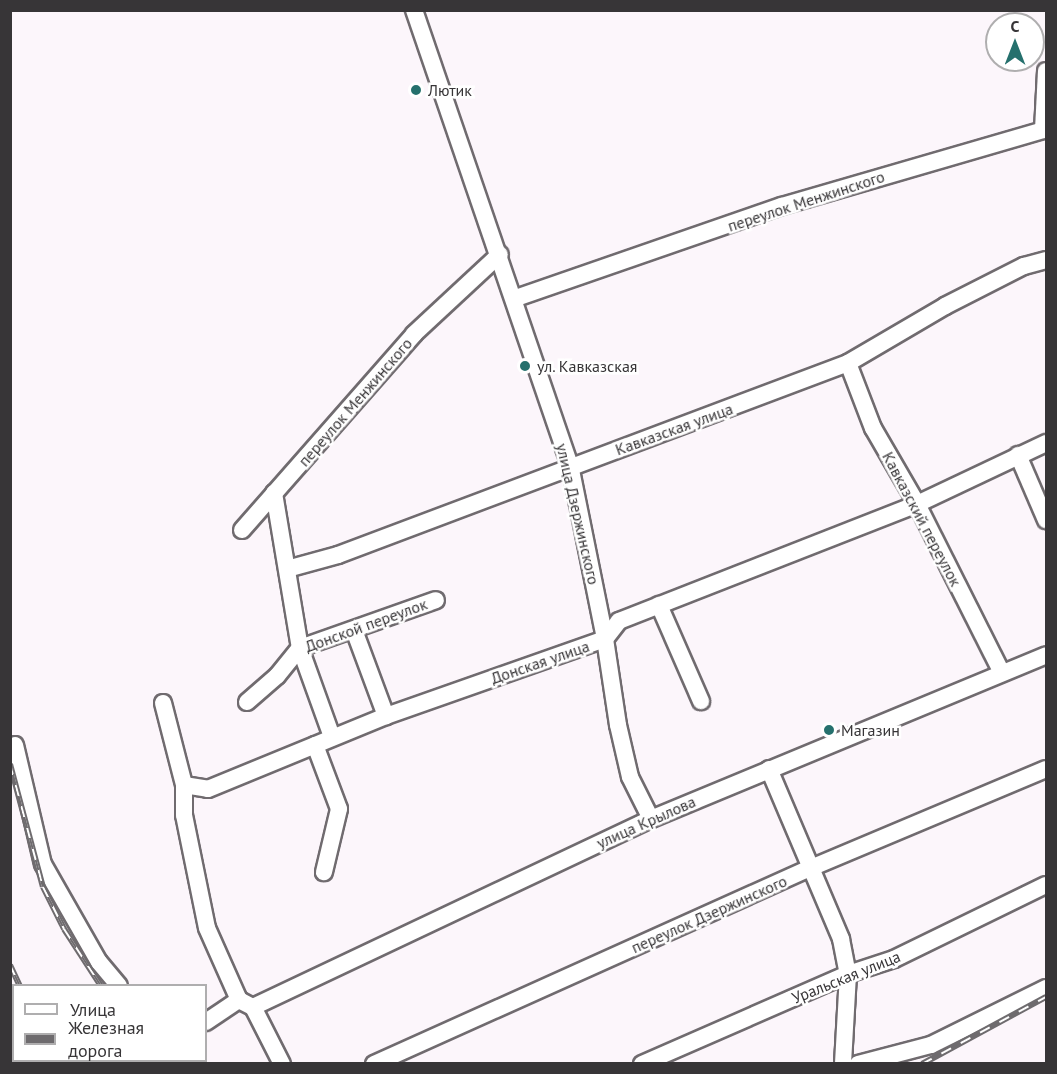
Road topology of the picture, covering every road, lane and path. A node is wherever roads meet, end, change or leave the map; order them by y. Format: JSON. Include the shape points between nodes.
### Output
{"nodes":[{"id":1,"x":414,"y":10,"type":"edge"},
{"id":2,"x":1047,"y":71,"type":"edge"},
{"id":3,"x":500,"y":254,"type":"junction"},
{"id":4,"x":1047,"y":260,"type":"edge"},
{"id":5,"x":516,"y":298,"type":"junction"},
{"id":6,"x":848,"y":363,"type":"junction"},
{"id":7,"x":1047,"y":443,"type":"edge"},
{"id":8,"x":1018,"y":455,"type":"junction"},
{"id":9,"x":570,"y":465,"type":"junction"},
{"id":10,"x":274,"y":493,"type":"junction"},
{"id":11,"x":916,"y":504,"type":"junction"},
{"id":12,"x":1047,"y":520,"type":"edge"},
{"id":13,"x":243,"y":530,"type":"dead end"},
{"id":14,"x":287,"y":569,"type":"junction"},
{"id":15,"x":436,"y":600,"type":"dead end"},
{"id":16,"x":659,"y":605,"type":"junction"},
{"id":17,"x":354,"y":630,"type":"junction"},
{"id":18,"x":605,"y":639,"type":"junction"},
{"id":19,"x":300,"y":648,"type":"junction"},
{"id":20,"x":1047,"y":655,"type":"edge"},
{"id":21,"x":1002,"y":673,"type":"junction"},
{"id":22,"x":701,"y":701,"type":"dead end"},
{"id":23,"x":247,"y":702,"type":"dead end"},
{"id":24,"x":163,"y":703,"type":"dead end"},
{"id":25,"x":386,"y":716,"type":"junction"},
{"id":26,"x":332,"y":737,"type":"junction"},
{"id":27,"x":315,"y":744,"type":"junction"},
{"id":28,"x":15,"y":745,"type":"dead end"},
{"id":29,"x":769,"y":769,"type":"junction"},
{"id":30,"x":1047,"y":770,"type":"edge"},
{"id":31,"x":184,"y":785,"type":"junction"},
{"id":32,"x":651,"y":819,"type":"junction"},
{"id":33,"x":813,"y":867,"type":"junction"},
{"id":34,"x":324,"y":872,"type":"dead end"},
{"id":35,"x":1047,"y":885,"type":"edge"},
{"id":36,"x":848,"y":974,"type":"junction"},
{"id":37,"x":117,"y":984,"type":"edge"},
{"id":38,"x":1047,"y":988,"type":"edge"},
{"id":39,"x":246,"y":1004,"type":"junction"},
{"id":40,"x":207,"y":1022,"type":"edge"},
{"id":41,"x":282,"y":1064,"type":"edge"},
{"id":42,"x":374,"y":1064,"type":"edge"},
{"id":43,"x":642,"y":1064,"type":"edge"},
{"id":44,"x":843,"y":1064,"type":"edge"},
{"id":45,"x":858,"y":1064,"type":"edge"}],
"edges":[{"from":1,"to":3,"type":"street","name":"улица Дзержинского"},
{"from":2,"to":5,"type":"street","name":"переулок Менжинского","via":[[1042,130],[782,206]]},
{"from":3,"to":5,"type":"street","name":"улица Дзержинского"},
{"from":3,"to":10,"type":"street","name":"переулок Менжинского","via":[[414,334]]},
{"from":4,"to":6,"type":"street","name":"Кавказская улица","via":[[1024,266],[945,306]]},
{"from":5,"to":9,"type":"street","name":"улица Дзержинского"},
{"from":6,"to":9,"type":"street","name":"Кавказская улица"},
{"from":6,"to":11,"type":"street","name":"Кавказский переулок","via":[[873,428]]},
{"from":7,"to":8,"type":"street","name":"Донская улица"},
{"from":8,"to":11,"type":"street","name":"Донская улица"},
{"from":8,"to":12,"type":"street"},
{"from":9,"to":14,"type":"street","name":"Кавказская улица","via":[[339,555]]},
{"from":9,"to":18,"type":"street","name":"улица Дзержинского"},
{"from":10,"to":13,"type":"street","name":"переулок Менжинского"},
{"from":10,"to":14,"type":"street"},
{"from":11,"to":16,"type":"street","name":"Донская улица"},
{"from":11,"to":21,"type":"street","name":"Кавказский переулок"},
{"from":14,"to":19,"type":"street"},
{"from":15,"to":17,"type":"street","name":"Донской переулок"},
{"from":16,"to":18,"type":"street","name":"Донская улица","via":[[619,621]]},
{"from":16,"to":22,"type":"street"},
{"from":17,"to":19,"type":"street","name":"Донской переулок"},
{"from":17,"to":25,"type":"street"},
{"from":18,"to":25,"type":"street","name":"Донская улица"},
{"from":18,"to":32,"type":"street","name":"улица Дзержинского","via":[[630,777]]},
{"from":19,"to":23,"type":"street","name":"Донской переулок","via":[[277,676]]},
{"from":19,"to":26,"type":"street"},
{"from":20,"to":21,"type":"street","name":"улица Крылова"},
{"from":21,"to":29,"type":"street","name":"улица Крылова"},
{"from":24,"to":31,"type":"street"},
{"from":25,"to":26,"type":"street","name":"Донская улица"},
{"from":26,"to":27,"type":"street","name":"Донская улица"},
{"from":27,"to":31,"type":"street","name":"Донская улица","via":[[208,789]]},
{"from":27,"to":34,"type":"street","via":[[339,808]]},
{"from":28,"to":37,"type":"street","via":[[43,864],[99,962]]},
{"from":29,"to":32,"type":"street","name":"улица Крылова"},
{"from":29,"to":33,"type":"street"},
{"from":30,"to":33,"type":"street","name":"переулок Дзержинского"},
{"from":31,"to":39,"type":"street","via":[[184,816],[207,927]]},
{"from":32,"to":39,"type":"street","name":"улица Крылова"},
{"from":33,"to":36,"type":"street","via":[[841,939]]},
{"from":33,"to":42,"type":"street","name":"переулок Дзержинского"},
{"from":35,"to":36,"type":"street","name":"Уральская улица","via":[[894,959]]},
{"from":36,"to":43,"type":"street","name":"Уральская улица"},
{"from":36,"to":44,"type":"street"},
{"from":38,"to":45,"type":"street","via":[[931,1045]]},
{"from":39,"to":40,"type":"street","name":"улица Крылова"},
{"from":39,"to":41,"type":"street"}]}
